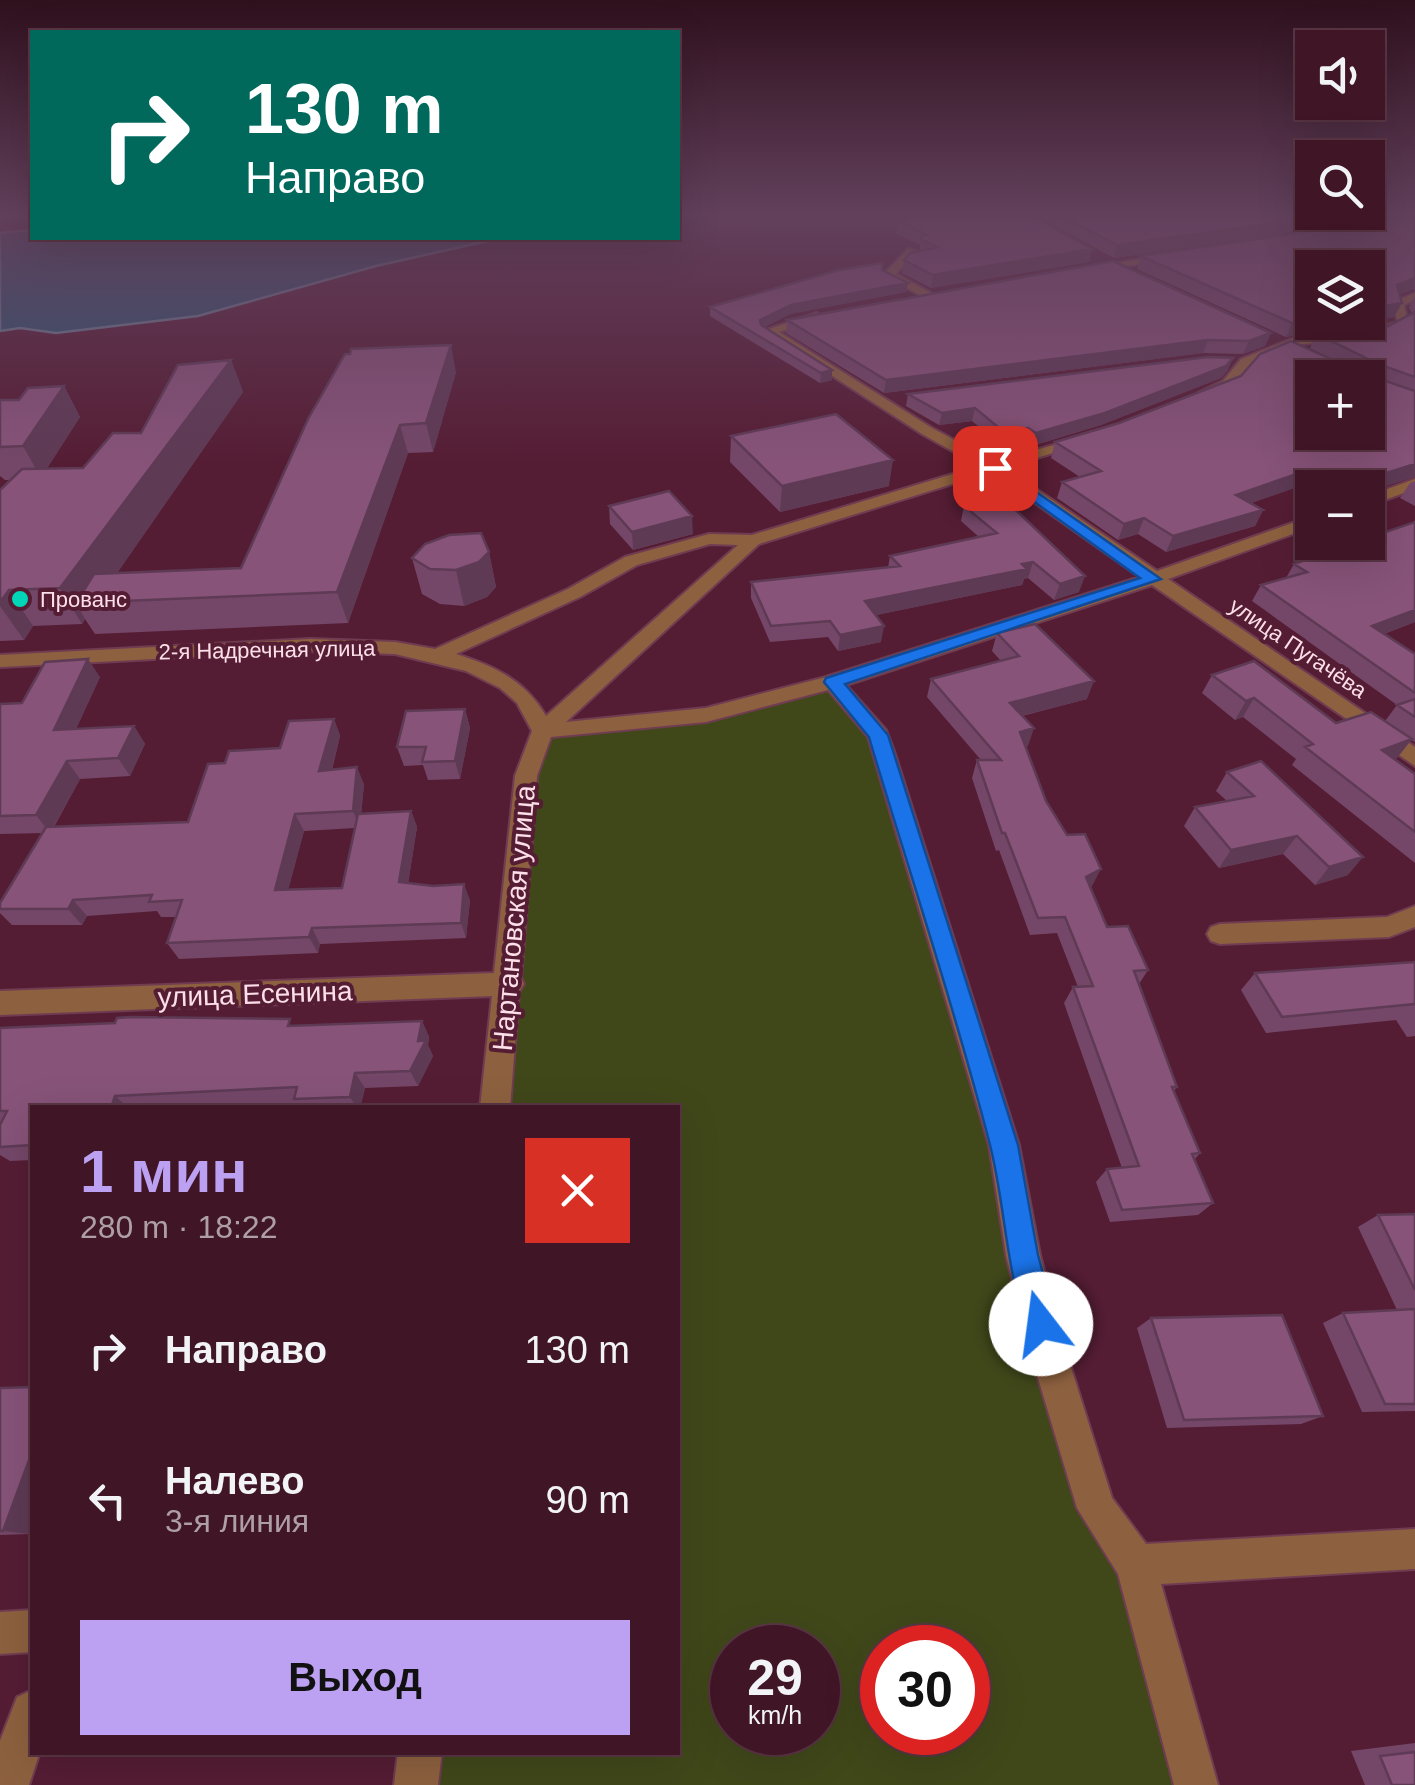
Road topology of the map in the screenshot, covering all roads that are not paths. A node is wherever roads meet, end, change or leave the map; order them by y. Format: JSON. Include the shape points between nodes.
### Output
{"nodes":[{"id":1,"x":922,"y":297,"type":"edge"},
{"id":2,"x":1412,"y":297,"type":"edge"},
{"id":3,"x":912,"y":299,"type":"edge"},
{"id":4,"x":827,"y":316,"type":"edge"},
{"id":5,"x":1410,"y":324,"type":"edge"},
{"id":6,"x":1269,"y":339,"type":"edge"},
{"id":7,"x":1286,"y":347,"type":"junction"},
{"id":8,"x":1303,"y":355,"type":"edge"},
{"id":9,"x":902,"y":398,"type":"dead end"},
{"id":10,"x":1194,"y":398,"type":"edge"},
{"id":11,"x":883,"y":400,"type":"junction"},
{"id":12,"x":1107,"y":432,"type":"edge"},
{"id":13,"x":995,"y":468,"type":"junction"},
{"id":14,"x":1415,"y":484,"type":"edge"},
{"id":15,"x":1385,"y":495,"type":"edge"},
{"id":16,"x":1295,"y":527,"type":"edge"},
{"id":17,"x":753,"y":540,"type":"junction"},
{"id":18,"x":1152,"y":579,"type":"junction"},
{"id":19,"x":436,"y":656,"type":"junction"},
{"id":20,"x":0,"y":661,"type":"edge"},
{"id":21,"x":833,"y":682,"type":"junction"},
{"id":22,"x":543,"y":731,"type":"junction"},
{"id":23,"x":1415,"y":758,"type":"edge"},
{"id":24,"x":1415,"y":916,"type":"edge"},
{"id":25,"x":1220,"y":934,"type":"dead end"},
{"id":26,"x":510,"y":984,"type":"junction"},
{"id":27,"x":0,"y":1004,"type":"edge"},
{"id":28,"x":496,"y":1105,"type":"edge"},
{"id":29,"x":1415,"y":1549,"type":"edge"},
{"id":30,"x":1136,"y":1566,"type":"junction"},
{"id":31,"x":30,"y":1631,"type":"edge"},
{"id":32,"x":0,"y":1633,"type":"edge"},
{"id":33,"x":30,"y":1718,"type":"edge"},
{"id":34,"x":420,"y":1755,"type":"edge"},
{"id":35,"x":8,"y":1785,"type":"edge"},
{"id":36,"x":416,"y":1785,"type":"edge"},
{"id":37,"x":1196,"y":1785,"type":"edge"}],
"edges":[{"from":1,"to":3,"type":"street"},
{"from":2,"to":5,"type":"street","via":[[1398,303]]},
{"from":4,"to":11,"type":"street","name":"улица Пугачёва","via":[[769,330]]},
{"from":5,"to":7,"type":"street"},
{"from":6,"to":7,"type":"street"},
{"from":7,"to":8,"type":"street"},
{"from":7,"to":10,"type":"street","via":[[1239,362],[1228,384]]},
{"from":9,"to":11,"type":"street"},
{"from":11,"to":13,"type":"street","name":"улица Пугачёва"},
{"from":12,"to":13,"type":"street"},
{"from":13,"to":17,"type":"street"},
{"from":13,"to":18,"type":"street","name":"улица Пугачёва"},
{"from":14,"to":15,"type":"street"},
{"from":16,"to":18,"type":"street"},
{"from":17,"to":19,"type":"street","via":[[710,539],[631,561]]},
{"from":17,"to":22,"type":"street"},
{"from":18,"to":21,"type":"street"},
{"from":18,"to":23,"type":"street","name":"улица Пугачёва"},
{"from":19,"to":20,"type":"street","name":"2-я Надречная улица","via":[[333,645]]},
{"from":19,"to":22,"type":"street","name":"2-я Надречная улица","via":[[508,683],[530,704]]},
{"from":21,"to":22,"type":"street","via":[[693,717]]},
{"from":21,"to":30,"type":"street","via":[[878,735],[1004,1145],[1023,1255],[1096,1508]]},
{"from":22,"to":26,"type":"street","name":"Нартановская улица","via":[[526,776]]},
{"from":24,"to":25,"type":"street","via":[[1388,927]]},
{"from":26,"to":27,"type":"street","name":"улица Есенина"},
{"from":26,"to":28,"type":"street","name":"Нартановская улица"},
{"from":29,"to":30,"type":"street"},
{"from":30,"to":37,"type":"street"},
{"from":31,"to":32,"type":"street"},
{"from":33,"to":35,"type":"street"},
{"from":34,"to":36,"type":"street"}]}
